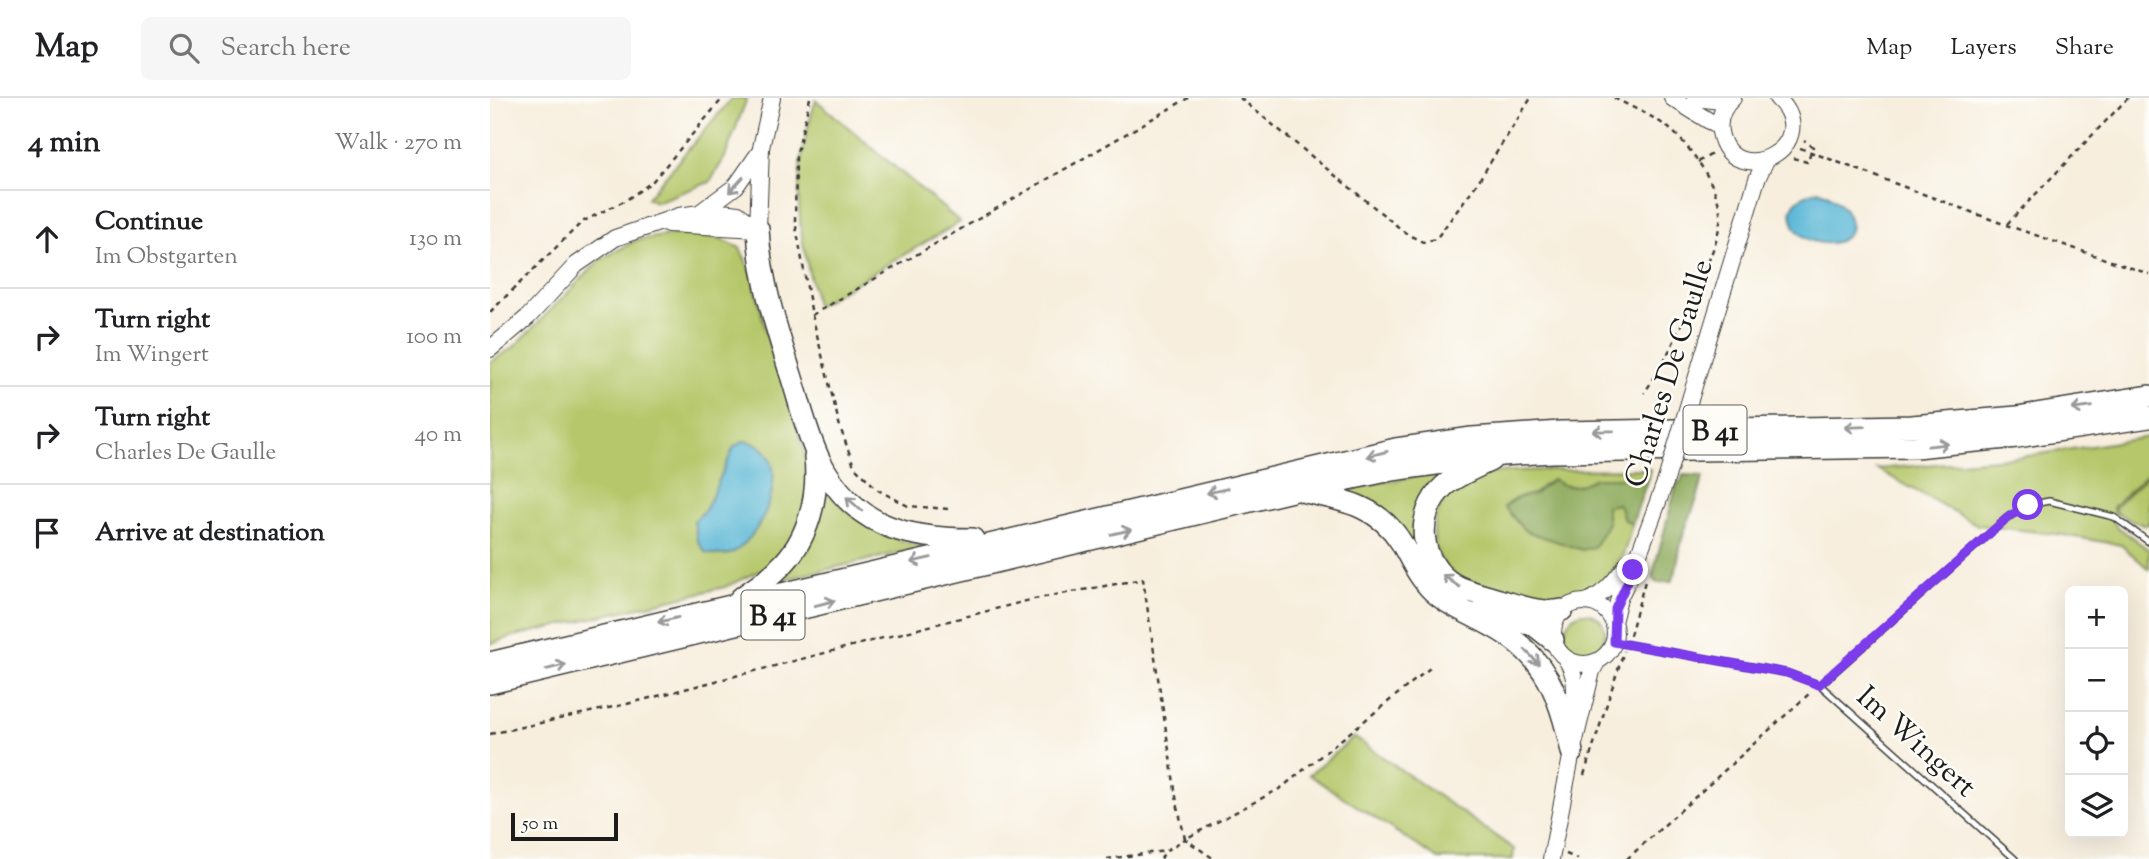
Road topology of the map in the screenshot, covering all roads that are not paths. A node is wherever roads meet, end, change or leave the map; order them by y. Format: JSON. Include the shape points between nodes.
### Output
{"nodes":[{"id":1,"x":772,"y":98,"type":"edge"},
{"id":2,"x":1672,"y":98,"type":"edge"},
{"id":3,"x":1695,"y":98,"type":"edge"},
{"id":4,"x":1777,"y":98,"type":"edge"},
{"id":5,"x":1731,"y":100,"type":"edge"},
{"id":6,"x":1720,"y":127,"type":"junction"},
{"id":7,"x":761,"y":148,"type":"junction"},
{"id":8,"x":1739,"y":158,"type":"junction"},
{"id":9,"x":1766,"y":160,"type":"junction"},
{"id":10,"x":700,"y":212,"type":"junction"},
{"id":11,"x":659,"y":223,"type":"junction"},
{"id":12,"x":1742,"y":224,"type":"junction"},
{"id":13,"x":758,"y":229,"type":"junction"},
{"id":14,"x":490,"y":349,"type":"edge"},
{"id":15,"x":2149,"y":396,"type":"edge"},
{"id":16,"x":2149,"y":417,"type":"edge"},
{"id":17,"x":813,"y":444,"type":"junction"},
{"id":18,"x":1501,"y":455,"type":"junction"},
{"id":19,"x":1296,"y":490,"type":"junction"},
{"id":20,"x":1645,"y":537,"type":"junction"},
{"id":21,"x":1011,"y":538,"type":"junction"},
{"id":22,"x":2149,"y":542,"type":"edge"},
{"id":23,"x":1586,"y":602,"type":"junction"},
{"id":24,"x":734,"y":604,"type":"junction"},
{"id":25,"x":1455,"y":606,"type":"junction"},
{"id":26,"x":1562,"y":610,"type":"junction"},
{"id":27,"x":1613,"y":622,"type":"junction"},
{"id":28,"x":1553,"y":640,"type":"junction"},
{"id":29,"x":1621,"y":643,"type":"junction"},
{"id":30,"x":1566,"y":659,"type":"junction"},
{"id":31,"x":1597,"y":662,"type":"junction"},
{"id":32,"x":490,"y":663,"type":"edge"},
{"id":33,"x":490,"y":684,"type":"edge"},
{"id":34,"x":1819,"y":685,"type":"junction"},
{"id":35,"x":1572,"y":752,"type":"junction"},
{"id":36,"x":1551,"y":859,"type":"edge"},
{"id":37,"x":2015,"y":859,"type":"edge"}],
"edges":[{"from":1,"to":7,"type":"street","number":"B 41"},
{"from":2,"to":6,"type":"street"},
{"from":3,"to":5,"type":"street"},
{"from":4,"to":9,"type":"street","via":[[1791,126],[1788,142]]},
{"from":5,"to":6,"type":"street"},
{"from":6,"to":8,"type":"street","via":[[1726,146]]},
{"from":7,"to":10,"type":"street","one_way":true,"via":[[736,186]]},
{"from":7,"to":13,"type":"street","number":"B 41"},
{"from":8,"to":9,"type":"street"},
{"from":8,"to":12,"type":"street","name":"Charles De Gaulle","via":[[1745,183]]},
{"from":9,"to":12,"type":"street","name":"Charles De Gaulle"},
{"from":10,"to":11,"type":"street"},
{"from":10,"to":13,"type":"street","via":[[738,214]]},
{"from":11,"to":13,"type":"street"},
{"from":11,"to":14,"type":"street","via":[[622,235],[588,255]]},
{"from":12,"to":20,"type":"street","name":"Charles De Gaulle","bridge":true},
{"from":13,"to":17,"type":"highway","number":"B 41","via":[[768,298]]},
{"from":15,"to":21,"type":"highway","number":"B 41","one_way":true,"via":[[2017,417],[1912,426],[1560,432],[1472,438],[1396,449]]},
{"from":18,"to":16,"type":"highway","number":"B 41","one_way":true,"via":[[1915,447]]},
{"from":21,"to":17,"type":"highway","number":"B 41","one_way":true,"via":[[935,539],[889,527],[848,499],[827,474]]},
{"from":17,"to":24,"type":"highway","number":"B 41","via":[[814,500],[802,537],[780,568]]},
{"from":18,"to":19,"type":"highway","number":"B 41","via":[[1392,470]]},
{"from":26,"to":18,"type":"highway","number":"B 41","one_way":true,"via":[[1537,611],[1463,589],[1437,570],[1427,551],[1424,522],[1436,495],[1451,481]]},
{"from":19,"to":25,"type":"highway","number":"B 41","via":[[1350,502],[1371,512],[1395,534],[1424,582]]},
{"from":33,"to":19,"type":"highway","number":"B 41","one_way":true},
{"from":20,"to":23,"type":"street","name":"Charles De Gaulle","via":[[1612,584]]},
{"from":20,"to":27,"type":"street","name":"Charles De Gaulle"},
{"from":21,"to":24,"type":"highway","number":"B 41","one_way":true},
{"from":22,"to":34,"type":"lane","via":[[2113,517],[2049,501],[2028,505],[2007,518]]},
{"from":23,"to":26,"type":"street"},
{"from":23,"to":27,"type":"street","via":[[1603,608]]},
{"from":24,"to":32,"type":"highway","number":"B 41","one_way":true},
{"from":25,"to":28,"type":"highway","number":"B 41","via":[[1534,625]]},
{"from":25,"to":35,"type":"highway","number":"B 41","one_way":true,"via":[[1517,642],[1541,667],[1558,696]]},
{"from":26,"to":28,"type":"street","via":[[1554,624]]},
{"from":27,"to":29,"type":"street"},
{"from":28,"to":30,"type":"street"},
{"from":29,"to":31,"type":"street"},
{"from":29,"to":34,"type":"lane","name":"Im Wingert","via":[[1787,673]]},
{"from":30,"to":31,"type":"street","via":[[1578,664]]},
{"from":30,"to":35,"type":"street","via":[[1575,680]]},
{"from":31,"to":35,"type":"street"},
{"from":34,"to":37,"type":"lane","name":"Im Wingert"},
{"from":35,"to":36,"type":"street"}]}
